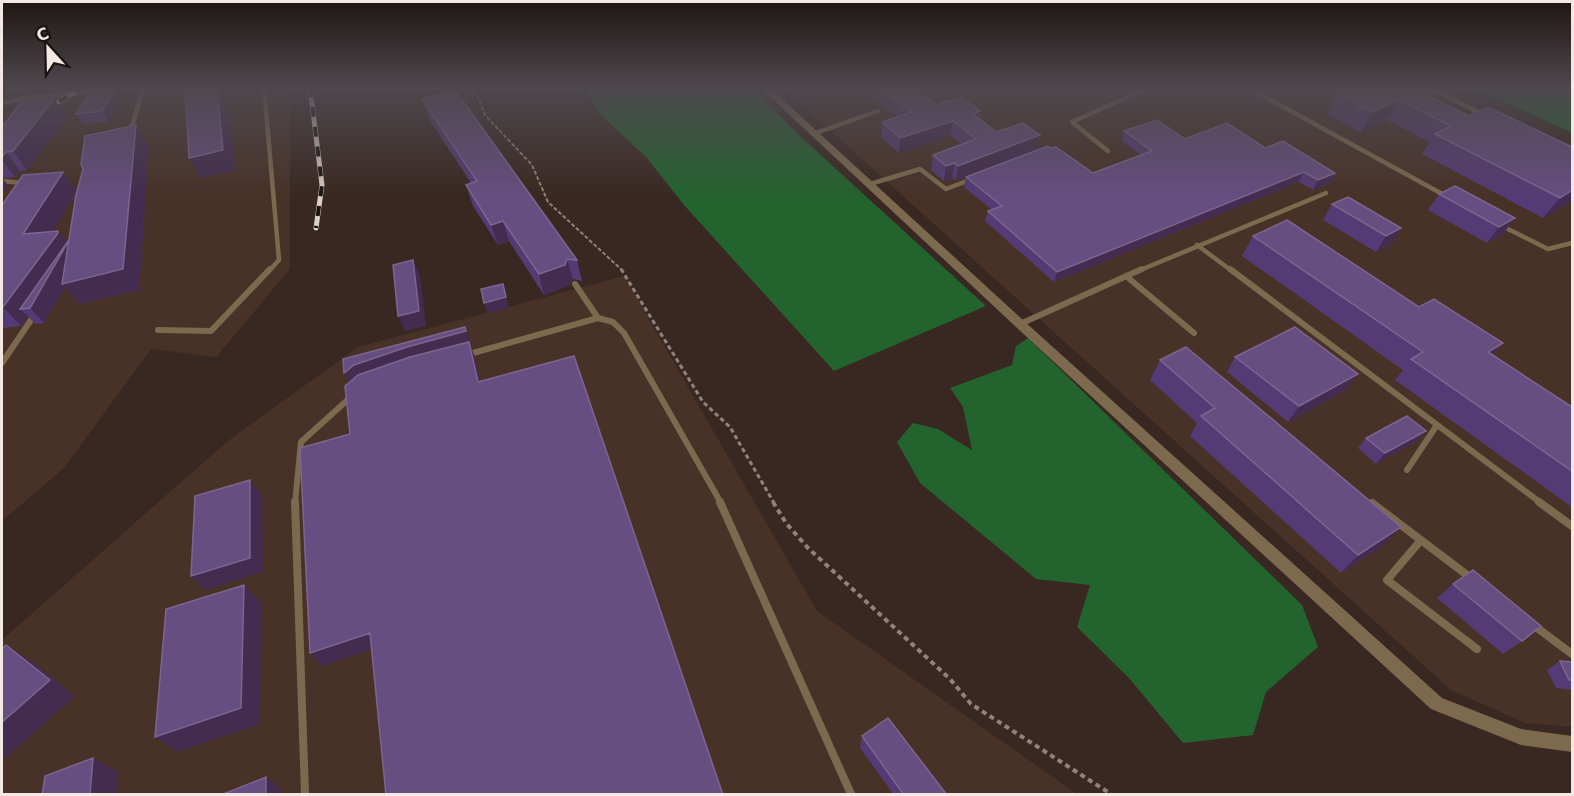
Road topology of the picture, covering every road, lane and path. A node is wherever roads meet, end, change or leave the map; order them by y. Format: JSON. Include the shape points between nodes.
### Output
{"nodes":[{"id":1,"x":133,"y":124,"type":"edge"},
{"id":2,"x":267,"y":124,"type":"edge"},
{"id":3,"x":494,"y":124,"type":"edge"},
{"id":4,"x":803,"y":124,"type":"edge"},
{"id":5,"x":841,"y":124,"type":"edge"},
{"id":6,"x":1075,"y":124,"type":"edge"},
{"id":7,"x":1315,"y":124,"type":"edge"},
{"id":8,"x":813,"y":134,"type":"junction"},
{"id":9,"x":128,"y":142,"type":"edge"},
{"id":10,"x":1108,"y":152,"type":"dead end"},
{"id":11,"x":977,"y":177,"type":"edge"},
{"id":12,"x":2,"y":181,"type":"edge"},
{"id":13,"x":36,"y":184,"type":"edge"},
{"id":14,"x":870,"y":184,"type":"junction"},
{"id":15,"x":1326,"y":193,"type":"dead end"},
{"id":16,"x":1453,"y":199,"type":"edge"},
{"id":17,"x":1494,"y":222,"type":"edge"},
{"id":18,"x":1572,"y":243,"type":"edge"},
{"id":19,"x":1197,"y":246,"type":"junction"},
{"id":20,"x":1126,"y":276,"type":"junction"},
{"id":21,"x":575,"y":284,"type":"dead end"},
{"id":22,"x":38,"y":310,"type":"edge"},
{"id":23,"x":598,"y":318,"type":"junction"},
{"id":24,"x":1020,"y":324,"type":"junction"},
{"id":25,"x":158,"y":330,"type":"dead end"},
{"id":26,"x":1194,"y":333,"type":"dead end"},
{"id":27,"x":461,"y":356,"type":"edge"},
{"id":28,"x":2,"y":363,"type":"edge"},
{"id":29,"x":358,"y":391,"type":"edge"},
{"id":30,"x":1437,"y":425,"type":"junction"},
{"id":31,"x":1407,"y":470,"type":"dead end"},
{"id":32,"x":1365,"y":498,"type":"edge"},
{"id":33,"x":1572,"y":526,"type":"edge"},
{"id":34,"x":1421,"y":540,"type":"junction"},
{"id":35,"x":1479,"y":584,"type":"edge"},
{"id":36,"x":1527,"y":620,"type":"edge"},
{"id":37,"x":1477,"y":649,"type":"dead end"},
{"id":38,"x":1572,"y":654,"type":"edge"},
{"id":39,"x":1572,"y":744,"type":"edge"},
{"id":40,"x":306,"y":795,"type":"edge"},
{"id":41,"x":852,"y":795,"type":"edge"},
{"id":42,"x":1111,"y":795,"type":"edge"}],
"edges":[{"from":1,"to":9,"type":"lane"},
{"from":2,"to":25,"type":"lane","via":[[279,260],[212,332]]},
{"from":3,"to":42,"type":"path","via":[[532,165],[548,202],[623,272],[703,402],[730,427],[786,523],[808,548],[950,679],[971,704]]},
{"from":4,"to":8,"type":"street"},
{"from":5,"to":8,"type":"lane"},
{"from":6,"to":10,"type":"lane"},
{"from":7,"to":16,"type":"lane"},
{"from":8,"to":14,"type":"street"},
{"from":11,"to":14,"type":"lane","via":[[946,189],[920,169]]},
{"from":12,"to":13,"type":"lane"},
{"from":14,"to":24,"type":"street"},
{"from":15,"to":19,"type":"lane"},
{"from":17,"to":18,"type":"lane","via":[[1548,249]]},
{"from":19,"to":20,"type":"lane"},
{"from":19,"to":30,"type":"lane"},
{"from":20,"to":24,"type":"lane"},
{"from":20,"to":26,"type":"lane"},
{"from":21,"to":23,"type":"lane"},
{"from":22,"to":28,"type":"lane"},
{"from":23,"to":27,"type":"lane"},
{"from":23,"to":41,"type":"lane","via":[[612,322],[624,333],[720,501]]},
{"from":24,"to":39,"type":"street","via":[[1437,704],[1521,737]]},
{"from":29,"to":40,"type":"lane","via":[[301,442],[296,545]]},
{"from":30,"to":31,"type":"lane"},
{"from":30,"to":33,"type":"lane"},
{"from":32,"to":34,"type":"lane"},
{"from":34,"to":35,"type":"lane"},
{"from":34,"to":37,"type":"lane","via":[[1387,580]]},
{"from":36,"to":38,"type":"lane"}]}
